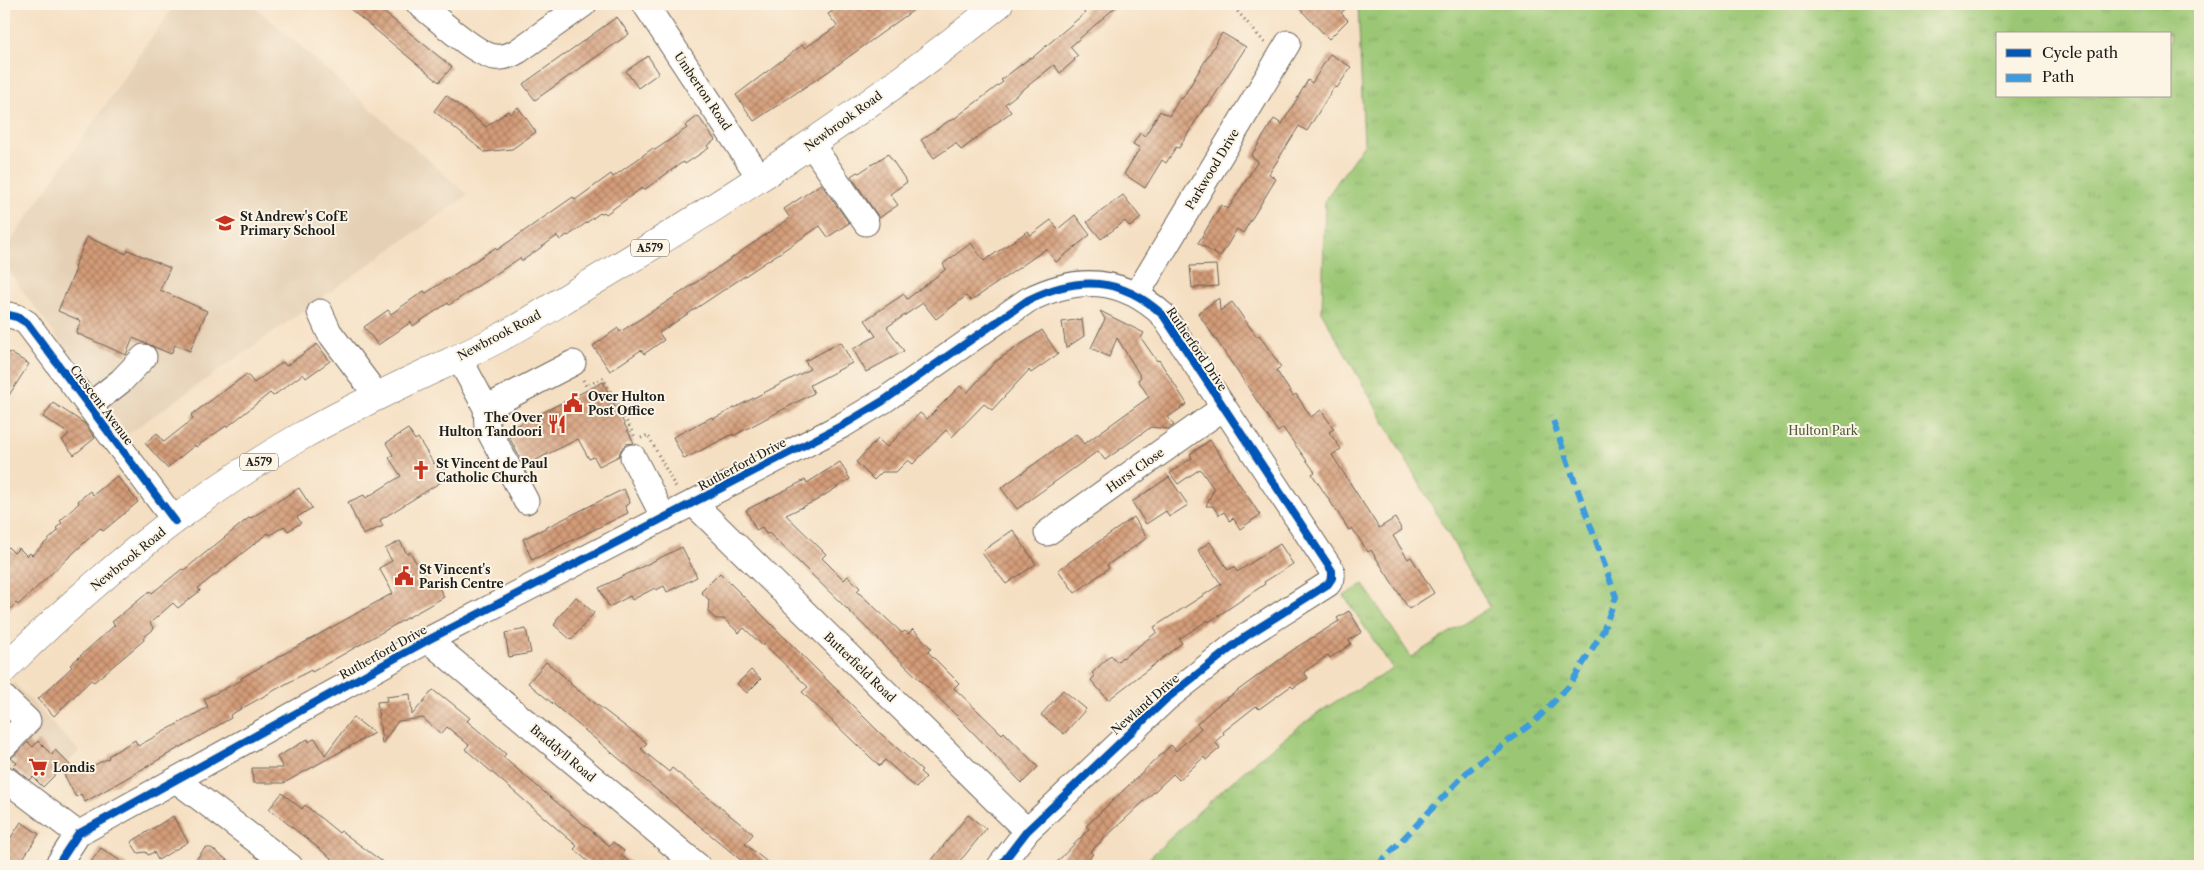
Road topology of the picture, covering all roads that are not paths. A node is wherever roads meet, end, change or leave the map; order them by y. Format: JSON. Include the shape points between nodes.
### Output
{"nodes":[{"id":1,"x":419,"y":4,"type":"edge"},
{"id":2,"x":584,"y":4,"type":"edge"},
{"id":3,"x":645,"y":4,"type":"edge"},
{"id":4,"x":999,"y":4,"type":"edge"},
{"id":5,"x":1284,"y":46,"type":"road end"},
{"id":6,"x":811,"y":144,"type":"junction"},
{"id":7,"x":760,"y":178,"type":"junction"},
{"id":8,"x":866,"y":223,"type":"dead end"},
{"id":9,"x":1137,"y":294,"type":"junction"},
{"id":10,"x":320,"y":312,"type":"dead end"},
{"id":11,"x":4,"y":314,"type":"edge"},
{"id":12,"x":144,"y":357,"type":"dead end"},
{"id":13,"x":459,"y":358,"type":"junction"},
{"id":14,"x":573,"y":363,"type":"road end"},
{"id":15,"x":378,"y":397,"type":"junction"},
{"id":16,"x":89,"y":406,"type":"junction"},
{"id":17,"x":486,"y":408,"type":"junction"},
{"id":18,"x":1223,"y":408,"type":"junction"},
{"id":19,"x":633,"y":457,"type":"dead end"},
{"id":20,"x":526,"y":501,"type":"dead end"},
{"id":21,"x":681,"y":509,"type":"junction"},
{"id":22,"x":176,"y":521,"type":"junction"},
{"id":23,"x":1046,"y":532,"type":"dead end"},
{"id":24,"x":1328,"y":584,"type":"joint"},
{"id":25,"x":428,"y":640,"type":"junction"},
{"id":26,"x":4,"y":669,"type":"edge"},
{"id":27,"x":4,"y":698,"type":"edge"},
{"id":28,"x":4,"y":746,"type":"edge"},
{"id":29,"x":4,"y":778,"type":"edge"},
{"id":30,"x":176,"y":780,"type":"junction"},
{"id":31,"x":1027,"y":830,"type":"junction"},
{"id":32,"x":78,"y":834,"type":"junction"},
{"id":33,"x":57,"y":866,"type":"edge"},
{"id":34,"x":290,"y":866,"type":"edge"},
{"id":35,"x":698,"y":866,"type":"edge"},
{"id":36,"x":1000,"y":866,"type":"edge"}],
"edges":[{"from":1,"to":2,"type":"street","via":[[477,50],[495,57],[507,57],[518,52]]},
{"from":3,"to":7,"type":"street","name":"Umberton Road"},
{"from":4,"to":6,"type":"highway","name":"Newbrook Road","number":"A579","via":[[945,48]]},
{"from":5,"to":9,"type":"street","name":"Parkwood Drive"},
{"from":6,"to":7,"type":"highway","name":"Newbrook Road","number":"A579"},
{"from":6,"to":8,"type":"street"},
{"from":7,"to":13,"type":"highway","name":"Newbrook Road","number":"A579","via":[[676,233],[502,337]]},
{"from":9,"to":18,"type":"street","name":"Rutherford Drive","via":[[1163,315]]},
{"from":9,"to":21,"type":"street","name":"Rutherford Drive","via":[[1115,286],[1093,284],[1047,291],[1028,300],[883,401]]},
{"from":10,"to":15,"type":"street","via":[[329,332]]},
{"from":11,"to":16,"type":"street","name":"Crescent Avenue","via":[[27,323]]},
{"from":12,"to":16,"type":"street","via":[[121,381]]},
{"from":13,"to":15,"type":"highway","name":"Newbrook Road","number":"A579"},
{"from":13,"to":17,"type":"street"},
{"from":14,"to":17,"type":"street"},
{"from":15,"to":22,"type":"highway","name":"Newbrook Road","number":"A579","via":[[299,437]]},
{"from":16,"to":22,"type":"street","name":"Crescent Avenue"},
{"from":17,"to":20,"type":"street","via":[[487,427]]},
{"from":18,"to":23,"type":"street","name":"Hurst Close"},
{"from":18,"to":24,"type":"street","name":"Rutherford Drive","via":[[1332,571]]},
{"from":19,"to":21,"type":"street","name":"Butterfield Road"},
{"from":21,"to":25,"type":"street","name":"Rutherford Drive"},
{"from":21,"to":31,"type":"street","name":"Butterfield Road"},
{"from":22,"to":26,"type":"highway","name":"Newbrook Road","number":"A579","via":[[54,620]]},
{"from":24,"to":31,"type":"street","name":"Newland Drive","via":[[1246,636],[1166,699]]},
{"from":25,"to":30,"type":"street","name":"Rutherford Drive"},
{"from":25,"to":35,"type":"street","name":"Braddyll Road"},
{"from":27,"to":28,"type":"street","via":[[28,721]]},
{"from":29,"to":32,"type":"street"},
{"from":30,"to":32,"type":"street","name":"Rutherford Drive"},
{"from":30,"to":34,"type":"street"},
{"from":31,"to":36,"type":"street","name":"Newland Drive"},
{"from":32,"to":33,"type":"street","name":"Rutherford Drive"}]}
